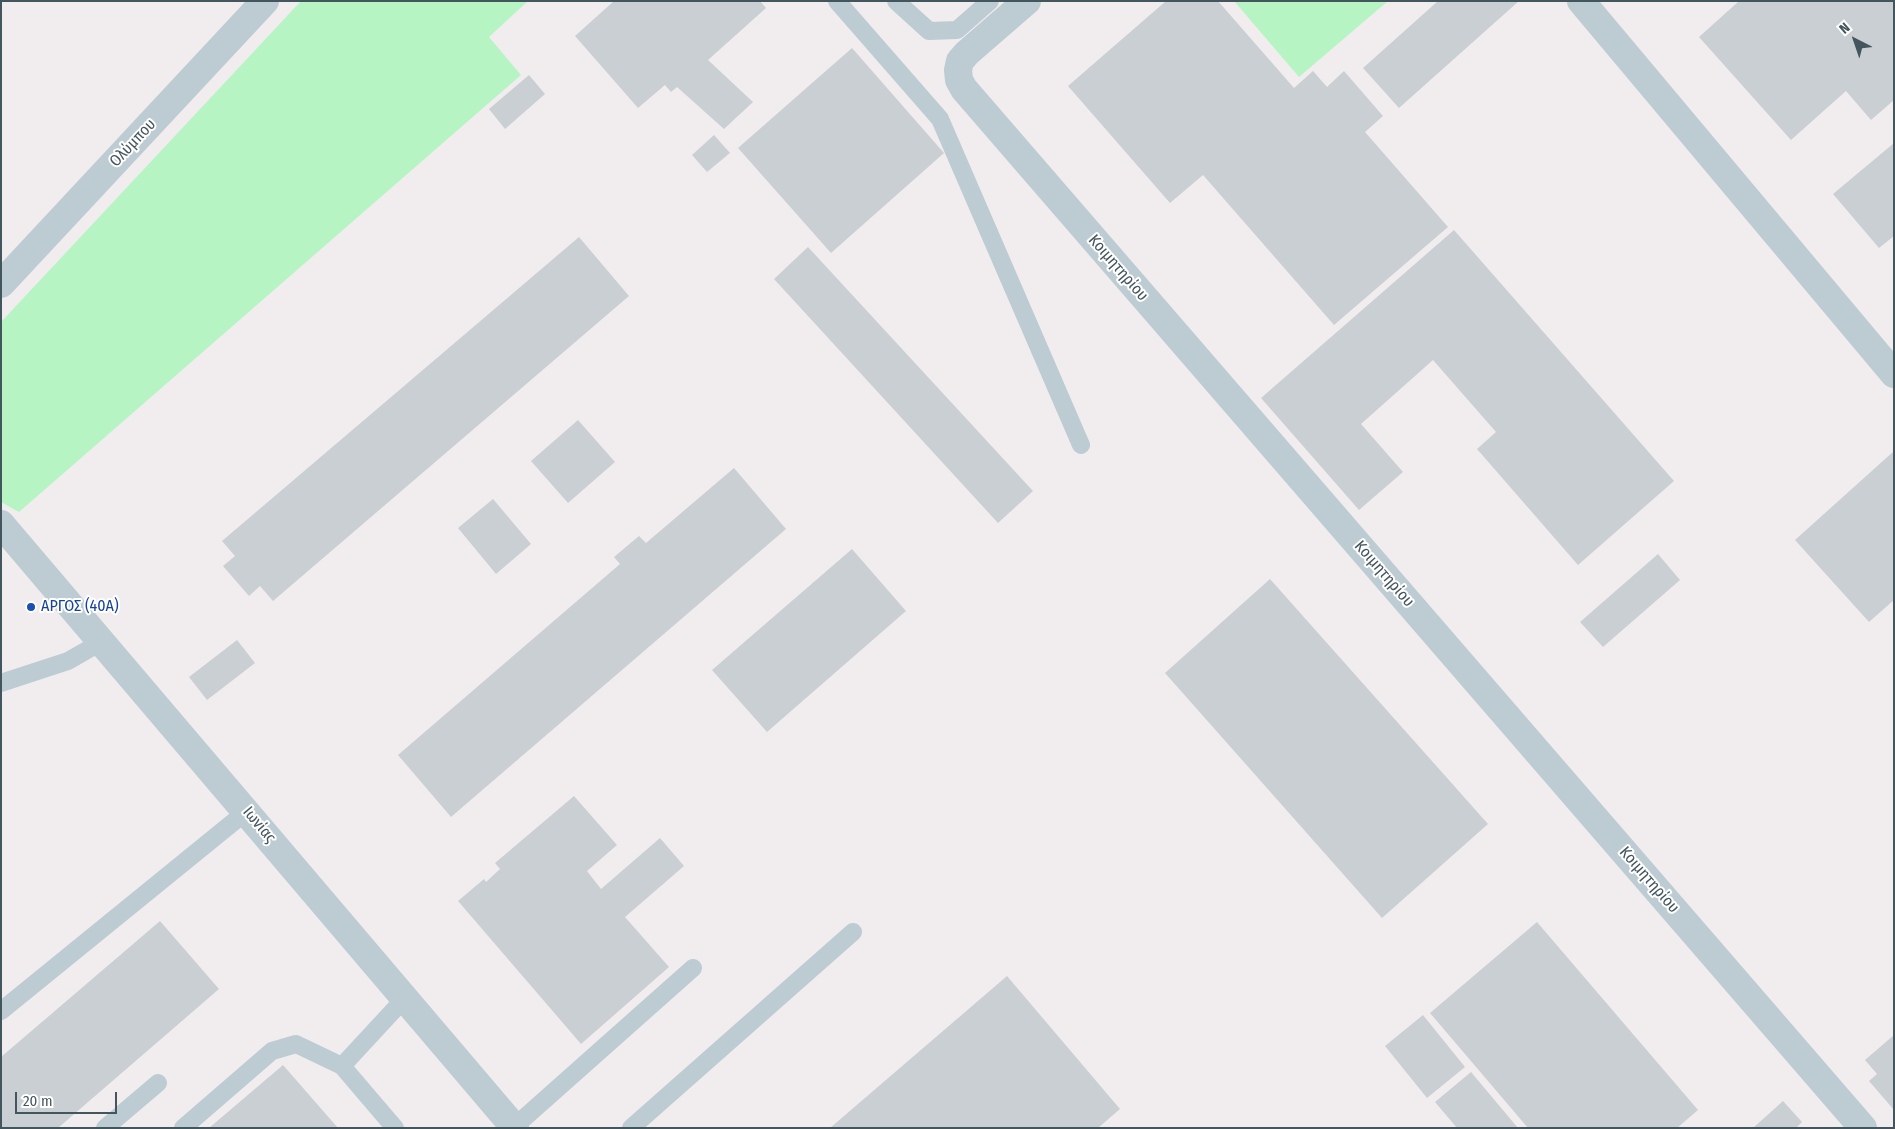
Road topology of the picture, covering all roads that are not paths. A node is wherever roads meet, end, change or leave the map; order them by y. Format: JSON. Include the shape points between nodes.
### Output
{"nodes":[{"id":1,"x":265,"y":1,"type":"edge"},
{"id":2,"x":837,"y":1,"type":"edge"},
{"id":3,"x":896,"y":1,"type":"edge"},
{"id":4,"x":1027,"y":1,"type":"edge"},
{"id":5,"x":1581,"y":1,"type":"edge"},
{"id":6,"x":998,"y":11,"type":"edge"},
{"id":7,"x":1,"y":284,"type":"edge"},
{"id":8,"x":1894,"y":374,"type":"edge"},
{"id":9,"x":1081,"y":445,"type":"dead end"},
{"id":10,"x":1,"y":524,"type":"edge"},
{"id":11,"x":103,"y":641,"type":"junction"},
{"id":12,"x":1,"y":683,"type":"edge"},
{"id":13,"x":247,"y":811,"type":"junction"},
{"id":14,"x":853,"y":932,"type":"dead end"},
{"id":15,"x":693,"y":968,"type":"dead end"},
{"id":16,"x":405,"y":998,"type":"junction"},
{"id":17,"x":1,"y":1011,"type":"edge"},
{"id":18,"x":342,"y":1066,"type":"junction"},
{"id":19,"x":158,"y":1083,"type":"dead end"},
{"id":20,"x":514,"y":1127,"type":"edge"},
{"id":21,"x":105,"y":1128,"type":"edge"},
{"id":22,"x":183,"y":1128,"type":"edge"},
{"id":23,"x":395,"y":1128,"type":"edge"},
{"id":24,"x":631,"y":1128,"type":"edge"},
{"id":25,"x":1863,"y":1128,"type":"edge"}],
"edges":[{"from":1,"to":7,"type":"street","name":"Ολύμπου"},
{"from":2,"to":9,"type":"lane","via":[[940,119]]},
{"from":3,"to":6,"type":"lane","via":[[929,32],[957,30]]},
{"from":4,"to":6,"type":"street","name":"Κοιμητηρίου"},
{"from":5,"to":8,"type":"street"},
{"from":6,"to":25,"type":"street","name":"Κοιμητηρίου","via":[[960,60],[958,75],[964,89]]},
{"from":10,"to":11,"type":"street","name":"Ιωνίας"},
{"from":11,"to":12,"type":"lane","via":[[68,661]]},
{"from":11,"to":13,"type":"street","name":"Ιωνίας"},
{"from":13,"to":16,"type":"street","name":"Ιωνίας"},
{"from":13,"to":17,"type":"lane"},
{"from":14,"to":24,"type":"lane"},
{"from":15,"to":20,"type":"lane"},
{"from":16,"to":18,"type":"lane"},
{"from":16,"to":20,"type":"street","name":"Ιωνίας"},
{"from":18,"to":22,"type":"lane","via":[[296,1044],[272,1051]]},
{"from":18,"to":23,"type":"lane"},
{"from":19,"to":21,"type":"lane"}]}
